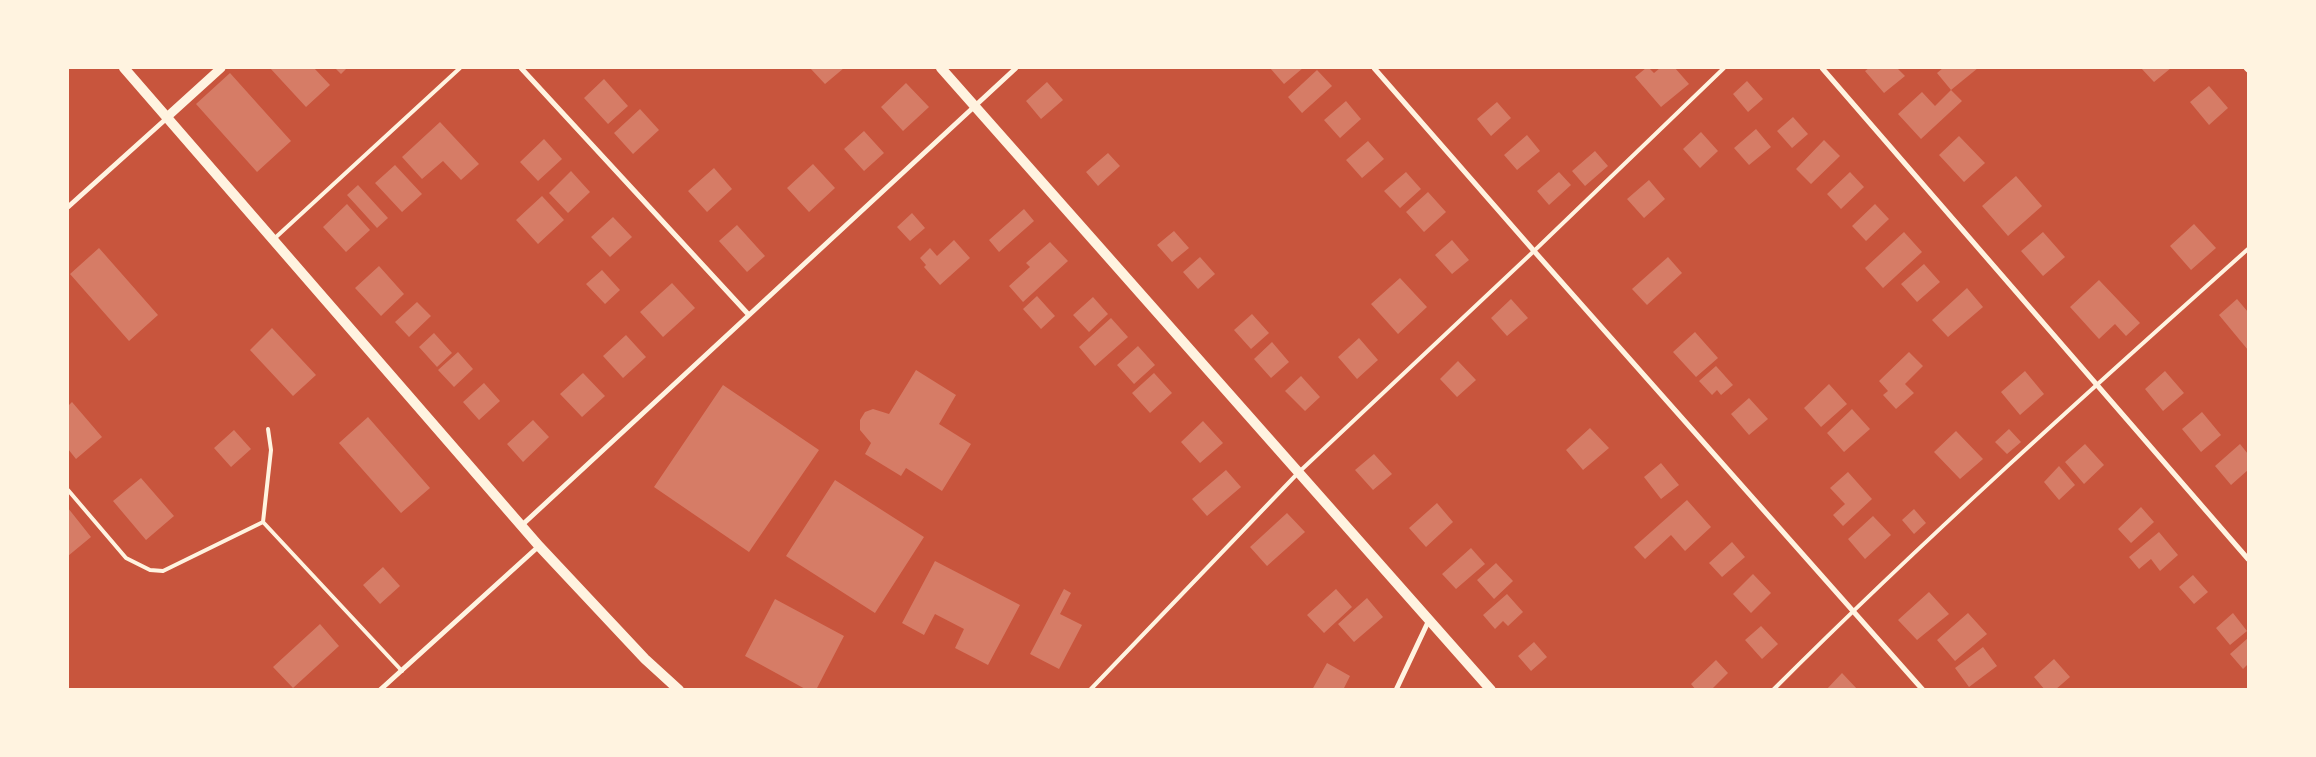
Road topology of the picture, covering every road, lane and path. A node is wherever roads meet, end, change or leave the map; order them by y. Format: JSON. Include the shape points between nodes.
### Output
{"nodes":[{"id":1,"x":124,"y":68,"type":"edge"},
{"id":2,"x":221,"y":68,"type":"edge"},
{"id":3,"x":460,"y":68,"type":"edge"},
{"id":4,"x":521,"y":68,"type":"edge"},
{"id":5,"x":941,"y":68,"type":"edge"},
{"id":6,"x":1016,"y":68,"type":"edge"},
{"id":7,"x":1374,"y":68,"type":"edge"},
{"id":8,"x":1724,"y":68,"type":"edge"},
{"id":9,"x":1822,"y":68,"type":"edge"},
{"id":10,"x":975,"y":106,"type":"junction"},
{"id":11,"x":167,"y":117,"type":"junction"},
{"id":12,"x":68,"y":207,"type":"edge"},
{"id":13,"x":273,"y":240,"type":"junction"},
{"id":14,"x":2248,"y":249,"type":"edge"},
{"id":15,"x":1534,"y":252,"type":"junction"},
{"id":16,"x":748,"y":314,"type":"junction"},
{"id":17,"x":2096,"y":385,"type":"junction"},
{"id":18,"x":268,"y":429,"type":"dead end"},
{"id":19,"x":1298,"y":473,"type":"junction"},
{"id":20,"x":68,"y":490,"type":"edge"},
{"id":21,"x":264,"y":522,"type":"junction"},
{"id":22,"x":521,"y":526,"type":"junction"},
{"id":23,"x":539,"y":546,"type":"junction"},
{"id":24,"x":2248,"y":559,"type":"edge"},
{"id":25,"x":1852,"y":611,"type":"junction"},
{"id":26,"x":1429,"y":620,"type":"junction"},
{"id":27,"x":402,"y":671,"type":"junction"},
{"id":28,"x":380,"y":690,"type":"edge"},
{"id":29,"x":679,"y":690,"type":"edge"},
{"id":30,"x":1090,"y":690,"type":"edge"},
{"id":31,"x":1396,"y":690,"type":"edge"},
{"id":32,"x":1491,"y":690,"type":"edge"},
{"id":33,"x":1773,"y":690,"type":"edge"},
{"id":34,"x":1923,"y":690,"type":"edge"}],
"edges":[{"from":1,"to":11,"type":"main road"},
{"from":2,"to":11,"type":"street"},
{"from":3,"to":13,"type":"lane"},
{"from":4,"to":16,"type":"street"},
{"from":5,"to":10,"type":"main road"},
{"from":6,"to":10,"type":"street"},
{"from":7,"to":15,"type":"street"},
{"from":8,"to":15,"type":"lane"},
{"from":9,"to":17,"type":"street"},
{"from":10,"to":16,"type":"street"},
{"from":10,"to":19,"type":"main road"},
{"from":11,"to":12,"type":"street"},
{"from":11,"to":13,"type":"main road"},
{"from":13,"to":22,"type":"main road"},
{"from":14,"to":17,"type":"lane"},
{"from":15,"to":19,"type":"lane"},
{"from":15,"to":25,"type":"street"},
{"from":16,"to":22,"type":"street"},
{"from":17,"to":24,"type":"street"},
{"from":17,"to":25,"type":"lane"},
{"from":18,"to":21,"type":"lane","via":[[271,450]]},
{"from":19,"to":26,"type":"main road"},
{"from":19,"to":30,"type":"lane"},
{"from":20,"to":21,"type":"lane","via":[[126,558],[150,570],[163,571]]},
{"from":21,"to":27,"type":"lane"},
{"from":22,"to":23,"type":"main road"},
{"from":23,"to":27,"type":"street"},
{"from":23,"to":29,"type":"main road","via":[[645,659]]},
{"from":25,"to":33,"type":"lane"},
{"from":25,"to":34,"type":"street"},
{"from":26,"to":31,"type":"street"},
{"from":26,"to":32,"type":"main road"},
{"from":27,"to":28,"type":"street"}]}
